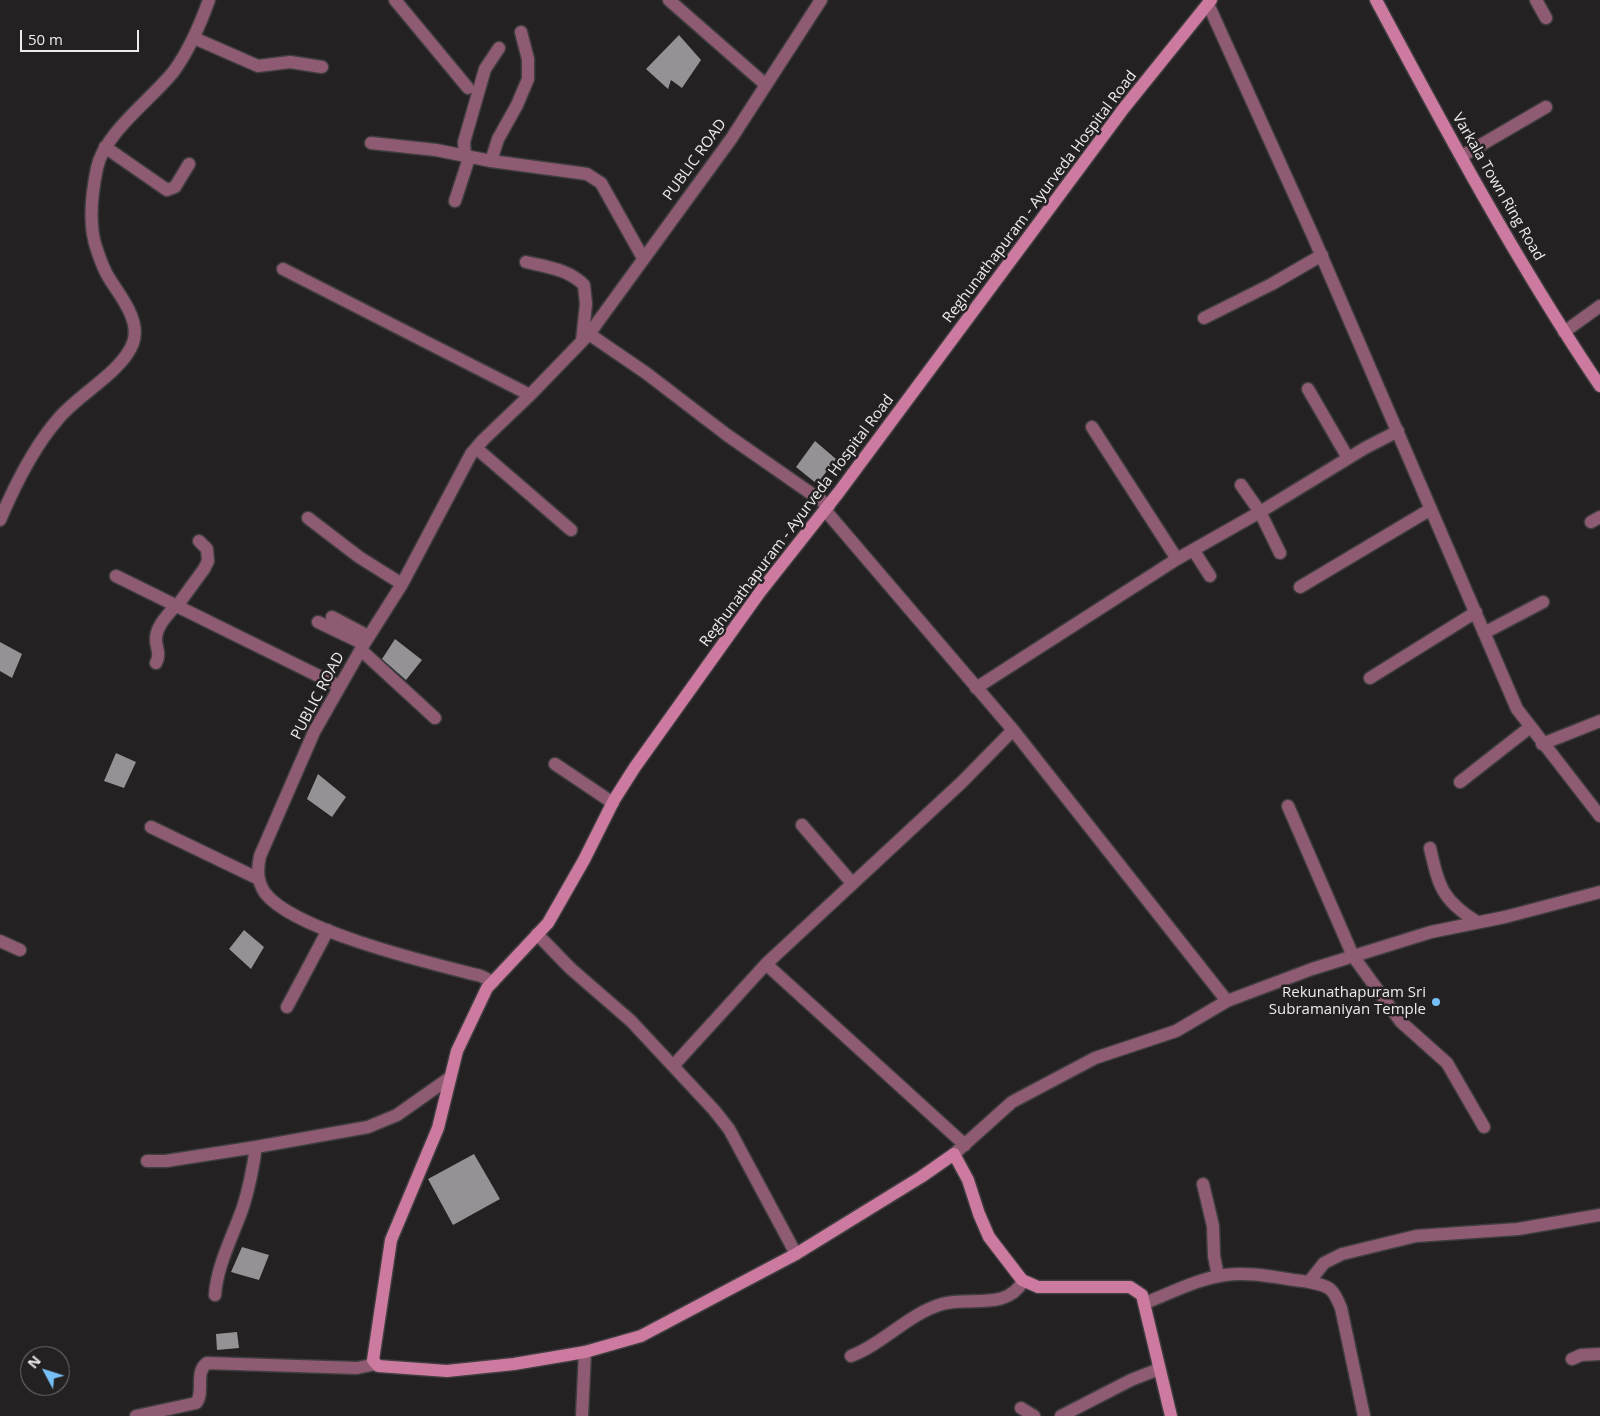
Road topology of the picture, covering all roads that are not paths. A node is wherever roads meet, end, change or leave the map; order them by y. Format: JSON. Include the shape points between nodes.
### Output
{"nodes":[{"id":1,"x":209,"y":0,"type":"edge"},
{"id":2,"x":395,"y":0,"type":"edge"},
{"id":3,"x":669,"y":0,"type":"edge"},
{"id":4,"x":822,"y":0,"type":"edge"},
{"id":5,"x":1376,"y":0,"type":"edge"},
{"id":6,"x":1536,"y":0,"type":"edge"},
{"id":7,"x":1210,"y":2,"type":"edge"},
{"id":8,"x":1546,"y":18,"type":"dead end"},
{"id":9,"x":521,"y":32,"type":"dead end"},
{"id":10,"x":194,"y":38,"type":"junction"},
{"id":11,"x":499,"y":48,"type":"dead end"},
{"id":12,"x":322,"y":67,"type":"dead end"},
{"id":13,"x":766,"y":85,"type":"junction"},
{"id":14,"x":468,"y":88,"type":"dead end"},
{"id":15,"x":1546,"y":107,"type":"dead end"},
{"id":16,"x":371,"y":143,"type":"dead end"},
{"id":17,"x":105,"y":147,"type":"junction"},
{"id":18,"x":1462,"y":156,"type":"junction"},
{"id":19,"x":467,"y":157,"type":"junction"},
{"id":20,"x":491,"y":162,"type":"junction"},
{"id":21,"x":189,"y":164,"type":"dead end"},
{"id":22,"x":455,"y":201,"type":"dead end"},
{"id":23,"x":1322,"y":256,"type":"junction"},
{"id":24,"x":643,"y":258,"type":"junction"},
{"id":25,"x":526,"y":262,"type":"dead end"},
{"id":26,"x":283,"y":269,"type":"dead end"},
{"id":27,"x":1600,"y":306,"type":"edge"},
{"id":28,"x":1204,"y":318,"type":"dead end"},
{"id":29,"x":1564,"y":332,"type":"junction"},
{"id":30,"x":586,"y":337,"type":"junction"},
{"id":31,"x":1600,"y":386,"type":"edge"},
{"id":32,"x":1308,"y":389,"type":"dead end"},
{"id":33,"x":530,"y":395,"type":"junction"},
{"id":34,"x":1092,"y":427,"type":"dead end"},
{"id":35,"x":1398,"y":432,"type":"junction"},
{"id":36,"x":476,"y":448,"type":"junction"},
{"id":37,"x":1348,"y":458,"type":"junction"},
{"id":38,"x":1241,"y":485,"type":"dead end"},
{"id":39,"x":827,"y":508,"type":"junction"},
{"id":40,"x":1431,"y":509,"type":"junction"},
{"id":41,"x":1260,"y":512,"type":"junction"},
{"id":42,"x":308,"y":518,"type":"dead end"},
{"id":43,"x":0,"y":520,"type":"edge"},
{"id":44,"x":571,"y":530,"type":"dead end"},
{"id":45,"x":199,"y":541,"type":"dead end"},
{"id":46,"x":1194,"y":550,"type":"junction"},
{"id":47,"x":1280,"y":553,"type":"dead end"},
{"id":48,"x":1177,"y":559,"type":"junction"},
{"id":49,"x":116,"y":576,"type":"dead end"},
{"id":50,"x":1210,"y":576,"type":"dead end"},
{"id":51,"x":402,"y":584,"type":"junction"},
{"id":52,"x":1300,"y":587,"type":"dead end"},
{"id":53,"x":1543,"y":602,"type":"dead end"},
{"id":54,"x":177,"y":605,"type":"junction"},
{"id":55,"x":1476,"y":612,"type":"junction"},
{"id":56,"x":332,"y":617,"type":"dead end"},
{"id":57,"x":318,"y":622,"type":"dead end"},
{"id":58,"x":1484,"y":633,"type":"junction"},
{"id":59,"x":364,"y":644,"type":"junction"},
{"id":60,"x":156,"y":663,"type":"dead end"},
{"id":61,"x":1370,"y":678,"type":"dead end"},
{"id":62,"x":339,"y":686,"type":"junction"},
{"id":63,"x":976,"y":688,"type":"junction"},
{"id":64,"x":435,"y":718,"type":"dead end"},
{"id":65,"x":1600,"y":721,"type":"edge"},
{"id":66,"x":1530,"y":728,"type":"junction"},
{"id":67,"x":1014,"y":730,"type":"junction"},
{"id":68,"x":1542,"y":744,"type":"junction"},
{"id":69,"x":555,"y":764,"type":"dead end"},
{"id":70,"x":1460,"y":782,"type":"dead end"},
{"id":71,"x":613,"y":803,"type":"junction"},
{"id":72,"x":1288,"y":806,"type":"dead end"},
{"id":73,"x":1600,"y":816,"type":"edge"},
{"id":74,"x":802,"y":825,"type":"dead end"},
{"id":75,"x":151,"y":827,"type":"dead end"},
{"id":76,"x":1430,"y":848,"type":"dead end"},
{"id":77,"x":259,"y":879,"type":"junction"},
{"id":78,"x":852,"y":883,"type":"junction"},
{"id":79,"x":1600,"y":892,"type":"edge"},
{"id":80,"x":1477,"y":922,"type":"junction"},
{"id":81,"x":328,"y":930,"type":"junction"},
{"id":82,"x":537,"y":934,"type":"junction"},
{"id":83,"x":0,"y":941,"type":"edge"},
{"id":84,"x":20,"y":950,"type":"dead end"},
{"id":85,"x":1353,"y":956,"type":"junction"},
{"id":86,"x":766,"y":964,"type":"junction"},
{"id":87,"x":493,"y":982,"type":"junction"},
{"id":88,"x":1228,"y":1001,"type":"junction"},
{"id":89,"x":287,"y":1007,"type":"dead end"},
{"id":90,"x":673,"y":1066,"type":"junction"},
{"id":91,"x":448,"y":1079,"type":"junction"},
{"id":92,"x":1484,"y":1127,"type":"dead end"},
{"id":93,"x":965,"y":1146,"type":"junction"},
{"id":94,"x":256,"y":1147,"type":"junction"},
{"id":95,"x":954,"y":1154,"type":"junction"},
{"id":96,"x":147,"y":1161,"type":"dead end"},
{"id":97,"x":1203,"y":1184,"type":"dead end"},
{"id":98,"x":1600,"y":1215,"type":"edge"},
{"id":99,"x":796,"y":1254,"type":"junction"},
{"id":100,"x":1218,"y":1276,"type":"junction"},
{"id":101,"x":1023,"y":1281,"type":"junction"},
{"id":102,"x":1309,"y":1282,"type":"junction"},
{"id":103,"x":215,"y":1295,"type":"dead end"},
{"id":104,"x":1145,"y":1303,"type":"junction"},
{"id":105,"x":585,"y":1352,"type":"junction"},
{"id":106,"x":1600,"y":1354,"type":"edge"},
{"id":107,"x":850,"y":1356,"type":"dead end"},
{"id":108,"x":1572,"y":1359,"type":"dead end"},
{"id":109,"x":376,"y":1364,"type":"junction"},
{"id":110,"x":1159,"y":1369,"type":"junction"},
{"id":111,"x":1021,"y":1408,"type":"dead end"},
{"id":112,"x":136,"y":1416,"type":"edge"},
{"id":113,"x":582,"y":1416,"type":"edge"},
{"id":114,"x":1034,"y":1416,"type":"edge"},
{"id":115,"x":1061,"y":1416,"type":"edge"},
{"id":116,"x":1172,"y":1416,"type":"edge"},
{"id":117,"x":1364,"y":1416,"type":"edge"}],
"edges":[{"from":1,"to":10,"type":"street"},
{"from":2,"to":14,"type":"street"},
{"from":3,"to":13,"type":"street"},
{"from":4,"to":13,"type":"street","name":"PUBLIC ROAD"},
{"from":5,"to":18,"type":"main road","name":"Varkala Town Ring Road"},
{"from":6,"to":8,"type":"street"},
{"from":7,"to":23,"type":"street"},
{"from":7,"to":39,"type":"main road","name":"Reghunathapuram - Ayurveda Hospital Road","via":[[1124,108]]},
{"from":9,"to":20,"type":"street","via":[[528,59],[528,79],[498,139]]},
{"from":10,"to":12,"type":"street","via":[[258,66],[290,62]]},
{"from":10,"to":17,"type":"street","via":[[175,69]]},
{"from":11,"to":19,"type":"street","via":[[484,69],[464,142]]},
{"from":13,"to":24,"type":"street","name":"PUBLIC ROAD","via":[[731,139]]},
{"from":15,"to":18,"type":"street"},
{"from":16,"to":19,"type":"street"},
{"from":17,"to":21,"type":"street","via":[[167,190],[175,187]]},
{"from":17,"to":43,"type":"street","via":[[97,167],[93,193],[96,248],[108,277],[120,292],[132,318],[133,343],[120,363],[58,419]]},
{"from":18,"to":29,"type":"main road","name":"Varkala Town Ring Road"},
{"from":19,"to":20,"type":"street"},
{"from":19,"to":22,"type":"street"},
{"from":20,"to":24,"type":"street","via":[[587,174],[595,178],[618,211]]},
{"from":23,"to":28,"type":"street"},
{"from":23,"to":35,"type":"street"},
{"from":24,"to":30,"type":"street","name":"PUBLIC ROAD"},
{"from":25,"to":30,"type":"street","via":[[564,271],[584,284]]},
{"from":26,"to":33,"type":"street"},
{"from":27,"to":29,"type":"street"},
{"from":29,"to":31,"type":"main road","name":"Varkala Town Ring Road"},
{"from":30,"to":33,"type":"street","name":"PUBLIC ROAD"},
{"from":30,"to":39,"type":"street","via":[[646,372]]},
{"from":32,"to":37,"type":"street"},
{"from":33,"to":36,"type":"street","name":"PUBLIC ROAD"},
{"from":34,"to":48,"type":"street"},
{"from":35,"to":37,"type":"street"},
{"from":35,"to":40,"type":"street"},
{"from":36,"to":44,"type":"street"},
{"from":36,"to":51,"type":"street","name":"PUBLIC ROAD"},
{"from":37,"to":41,"type":"street"},
{"from":38,"to":41,"type":"street"},
{"from":39,"to":63,"type":"street"},
{"from":39,"to":71,"type":"main road","name":"Reghunathapuram - Ayurveda Hospital Road","via":[[760,592],[635,767]]},
{"from":40,"to":52,"type":"street"},
{"from":40,"to":55,"type":"street"},
{"from":41,"to":46,"type":"street"},
{"from":41,"to":47,"type":"street"},
{"from":42,"to":51,"type":"street"},
{"from":45,"to":54,"type":"street","via":[[207,549],[208,561]]},
{"from":46,"to":48,"type":"street"},
{"from":46,"to":50,"type":"street"},
{"from":48,"to":63,"type":"street"},
{"from":49,"to":54,"type":"street"},
{"from":51,"to":59,"type":"street","name":"PUBLIC ROAD"},
{"from":53,"to":58,"type":"street"},
{"from":54,"to":60,"type":"street","via":[[157,633],[159,653]]},
{"from":54,"to":62,"type":"street"},
{"from":55,"to":58,"type":"street"},
{"from":55,"to":61,"type":"street"},
{"from":56,"to":59,"type":"street"},
{"from":57,"to":59,"type":"street"},
{"from":58,"to":66,"type":"street","via":[[1517,709]]},
{"from":59,"to":62,"type":"street","name":"PUBLIC ROAD"},
{"from":59,"to":64,"type":"street"},
{"from":62,"to":77,"type":"street","name":"PUBLIC ROAD","via":[[314,732],[264,845],[258,868]]},
{"from":63,"to":67,"type":"street"},
{"from":65,"to":68,"type":"street"},
{"from":66,"to":68,"type":"street"},
{"from":66,"to":70,"type":"street"},
{"from":67,"to":78,"type":"street"},
{"from":67,"to":88,"type":"street"},
{"from":68,"to":73,"type":"street"},
{"from":69,"to":71,"type":"street"},
{"from":71,"to":82,"type":"main road","name":"Reghunathapuram - Ayurveda Hospital Road","via":[[548,923]]},
{"from":72,"to":85,"type":"street"},
{"from":74,"to":78,"type":"street"},
{"from":75,"to":77,"type":"street"},
{"from":76,"to":80,"type":"street","via":[[1436,876],[1447,899]]},
{"from":77,"to":81,"type":"street","via":[[265,893],[276,903]]},
{"from":78,"to":86,"type":"street"},
{"from":79,"to":80,"type":"street"},
{"from":80,"to":85,"type":"street","via":[[1431,932]]},
{"from":81,"to":87,"type":"street"},
{"from":81,"to":89,"type":"street"},
{"from":82,"to":87,"type":"main road","name":"Reghunathapuram - Ayurveda Hospital Road"},
{"from":82,"to":90,"type":"street","via":[[570,968],[631,1021]]},
{"from":83,"to":84,"type":"street"},
{"from":85,"to":88,"type":"street"},
{"from":85,"to":92,"type":"street","via":[[1401,1022],[1447,1063]]},
{"from":86,"to":90,"type":"street"},
{"from":86,"to":93,"type":"street"},
{"from":87,"to":91,"type":"main road","name":"Reghunathapuram - Ayurveda Hospital Road","via":[[472,1015]]},
{"from":88,"to":93,"type":"street","via":[[1176,1030],[1095,1058],[1012,1102]]},
{"from":90,"to":99,"type":"street","via":[[729,1129]]},
{"from":91,"to":94,"type":"street","via":[[397,1115],[368,1127]]},
{"from":91,"to":109,"type":"main road","name":"Reghunathapuram - Ayurveda Hospital Road","via":[[438,1128],[390,1240],[373,1360]]},
{"from":93,"to":95,"type":"street"},
{"from":94,"to":96,"type":"street"},
{"from":94,"to":103,"type":"street","via":[[249,1185],[221,1267]]},
{"from":95,"to":99,"type":"main road"},
{"from":95,"to":101,"type":"main road","via":[[968,1180],[989,1237]]},
{"from":97,"to":100,"type":"street"},
{"from":98,"to":102,"type":"street","via":[[1518,1229],[1416,1236],[1342,1254],[1324,1263]]},
{"from":99,"to":105,"type":"main road","via":[[641,1336]]},
{"from":100,"to":102,"type":"street","via":[[1238,1274]]},
{"from":100,"to":104,"type":"street"},
{"from":101,"to":104,"type":"main road","via":[[1038,1287],[1132,1287],[1142,1295]]},
{"from":101,"to":107,"type":"street","via":[[1014,1293],[1003,1299],[937,1306]]},
{"from":102,"to":117,"type":"street","via":[[1330,1287],[1335,1292]]},
{"from":104,"to":110,"type":"main road"},
{"from":105,"to":109,"type":"main road","via":[[446,1371]]},
{"from":105,"to":113,"type":"street"},
{"from":106,"to":108,"type":"street"},
{"from":109,"to":112,"type":"street","via":[[357,1368],[207,1363],[201,1369],[196,1403]]},
{"from":110,"to":115,"type":"street"},
{"from":110,"to":116,"type":"main road"},
{"from":111,"to":114,"type":"street"}]}
